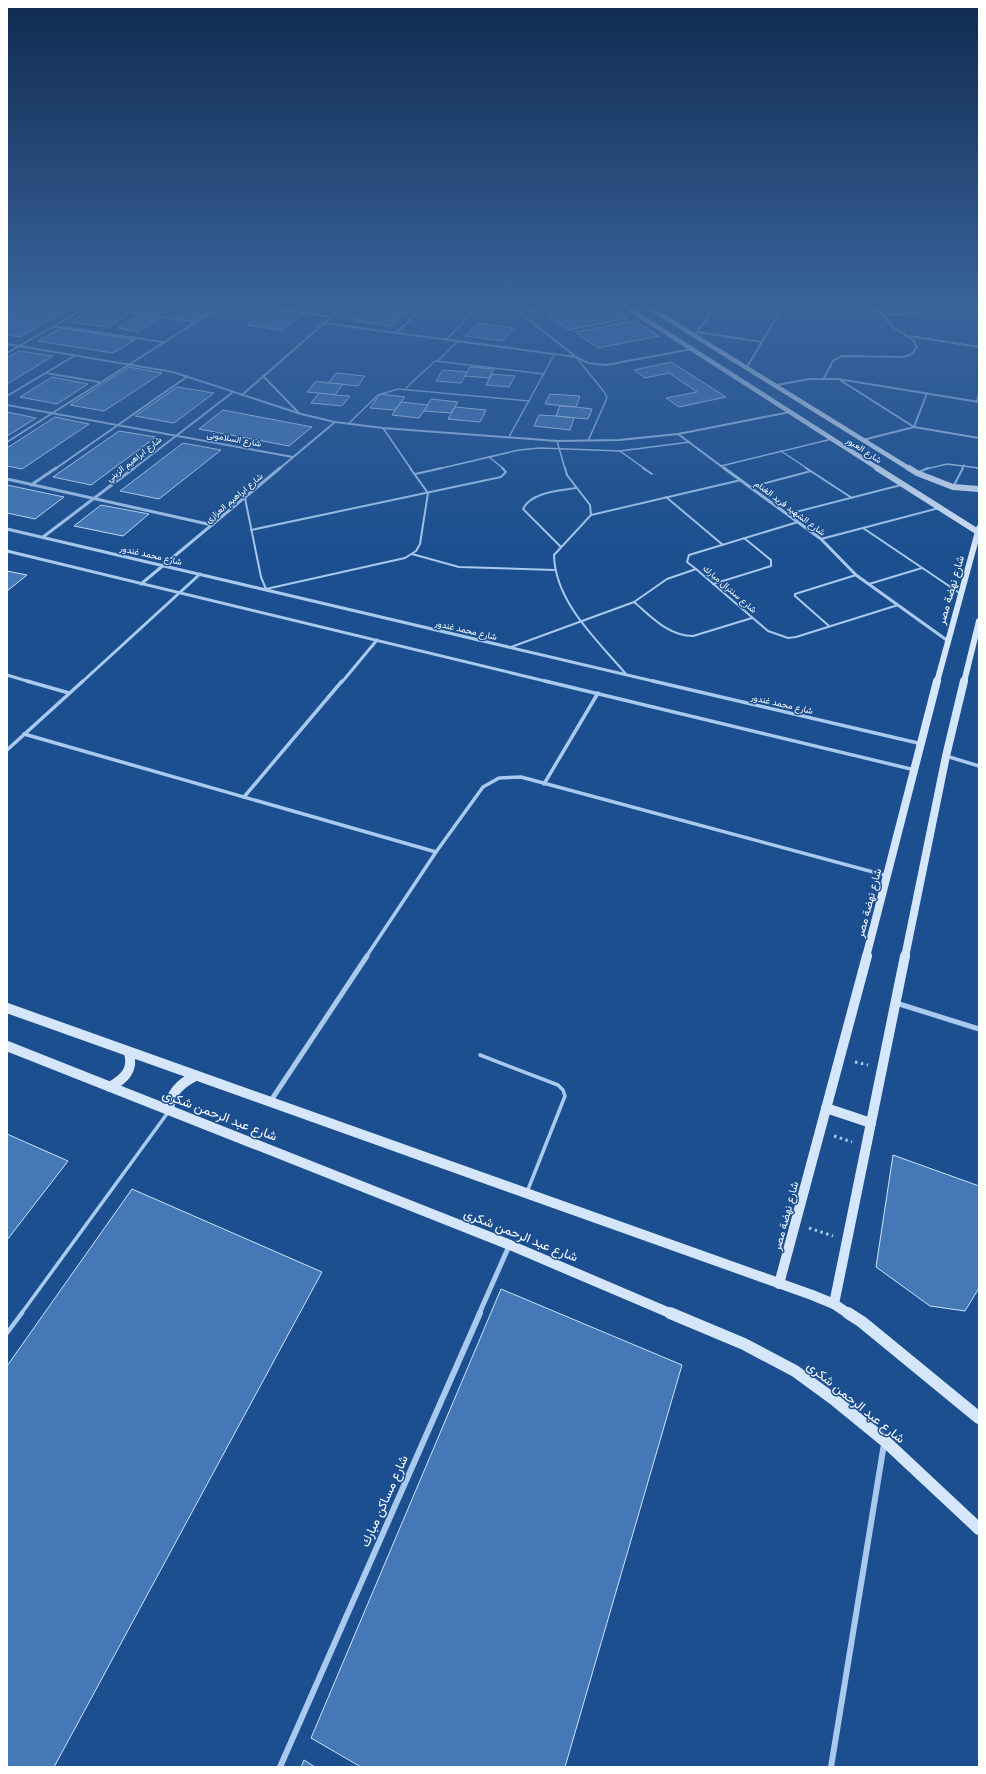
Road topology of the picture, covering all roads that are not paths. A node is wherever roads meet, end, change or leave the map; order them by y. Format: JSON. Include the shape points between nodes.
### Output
{"nodes":[{"id":1,"x":24,"y":386,"type":"edge"},
{"id":2,"x":93,"y":386,"type":"edge"},
{"id":3,"x":174,"y":386,"type":"edge"},
{"id":4,"x":216,"y":386,"type":"edge"},
{"id":5,"x":252,"y":386,"type":"edge"},
{"id":6,"x":273,"y":386,"type":"edge"},
{"id":7,"x":408,"y":386,"type":"edge"},
{"id":8,"x":537,"y":386,"type":"edge"},
{"id":9,"x":600,"y":386,"type":"edge"},
{"id":10,"x":750,"y":386,"type":"edge"},
{"id":11,"x":778,"y":386,"type":"edge"},
{"id":12,"x":849,"y":386,"type":"edge"},
{"id":13,"x":881,"y":386,"type":"edge"},
{"id":14,"x":406,"y":388,"type":"junction"},
{"id":15,"x":233,"y":392,"type":"junction"},
{"id":16,"x":927,"y":393,"type":"junction"},
{"id":17,"x":979,"y":393,"type":"edge"},
{"id":18,"x":242,"y":395,"type":"junction"},
{"id":19,"x":7,"y":396,"type":"edge"},
{"id":20,"x":529,"y":401,"type":"junction"},
{"id":21,"x":978,"y":402,"type":"edge"},
{"id":22,"x":7,"y":405,"type":"edge"},
{"id":23,"x":791,"y":412,"type":"junction"},
{"id":24,"x":52,"y":413,"type":"junction"},
{"id":25,"x":301,"y":414,"type":"junction"},
{"id":26,"x":832,"y":421,"type":"junction"},
{"id":27,"x":335,"y":422,"type":"junction"},
{"id":28,"x":826,"y":423,"type":"dead end"},
{"id":29,"x":348,"y":424,"type":"junction"},
{"id":30,"x":820,"y":424,"type":"dead end"},
{"id":31,"x":117,"y":425,"type":"junction"},
{"id":32,"x":814,"y":426,"type":"junction"},
{"id":33,"x":914,"y":427,"type":"junction"},
{"id":34,"x":383,"y":428,"type":"junction"},
{"id":35,"x":678,"y":434,"type":"junction"},
{"id":36,"x":176,"y":436,"type":"junction"},
{"id":37,"x":509,"y":437,"type":"junction"},
{"id":38,"x":979,"y":438,"type":"edge"},
{"id":39,"x":832,"y":439,"type":"junction"},
{"id":40,"x":863,"y":440,"type":"junction"},
{"id":41,"x":557,"y":441,"type":"junction"},
{"id":42,"x":588,"y":441,"type":"junction"},
{"id":43,"x":7,"y":442,"type":"edge"},
{"id":44,"x":690,"y":442,"type":"junction"},
{"id":45,"x":560,"y":449,"type":"junction"},
{"id":46,"x":620,"y":451,"type":"junction"},
{"id":47,"x":781,"y":451,"type":"junction"},
{"id":48,"x":489,"y":456,"type":"junction"},
{"id":49,"x":293,"y":457,"type":"junction"},
{"id":50,"x":964,"y":465,"type":"junction"},
{"id":51,"x":721,"y":466,"type":"junction"},
{"id":52,"x":979,"y":468,"type":"edge"},
{"id":53,"x":812,"y":471,"type":"junction"},
{"id":54,"x":917,"y":473,"type":"junction"},
{"id":55,"x":415,"y":474,"type":"junction"},
{"id":56,"x":652,"y":474,"type":"dead end"},
{"id":57,"x":7,"y":480,"type":"edge"},
{"id":58,"x":741,"y":480,"type":"junction"},
{"id":59,"x":902,"y":484,"type":"junction"},
{"id":60,"x":31,"y":485,"type":"junction"},
{"id":61,"x":751,"y":487,"type":"junction"},
{"id":62,"x":953,"y":487,"type":"junction"},
{"id":63,"x":576,"y":488,"type":"junction"},
{"id":64,"x":979,"y":489,"type":"edge"},
{"id":65,"x":428,"y":493,"type":"junction"},
{"id":66,"x":666,"y":497,"type":"junction"},
{"id":67,"x":245,"y":498,"type":"junction"},
{"id":68,"x":852,"y":498,"type":"junction"},
{"id":69,"x":93,"y":499,"type":"junction"},
{"id":70,"x":940,"y":507,"type":"junction"},
{"id":71,"x":591,"y":514,"type":"junction"},
{"id":72,"x":788,"y":514,"type":"junction"},
{"id":73,"x":798,"y":522,"type":"junction"},
{"id":74,"x":212,"y":525,"type":"junction"},
{"id":75,"x":863,"y":528,"type":"junction"},
{"id":76,"x":7,"y":529,"type":"edge"},
{"id":77,"x":252,"y":530,"type":"junction"},
{"id":78,"x":979,"y":530,"type":"edge"},
{"id":79,"x":43,"y":538,"type":"junction"},
{"id":80,"x":744,"y":538,"type":"junction"},
{"id":81,"x":821,"y":539,"type":"junction"},
{"id":82,"x":723,"y":545,"type":"junction"},
{"id":83,"x":561,"y":547,"type":"junction"},
{"id":84,"x":7,"y":551,"type":"edge"},
{"id":85,"x":412,"y":554,"type":"junction"},
{"id":86,"x":163,"y":565,"type":"junction"},
{"id":87,"x":922,"y":568,"type":"junction"},
{"id":88,"x":696,"y":569,"type":"junction"},
{"id":89,"x":554,"y":570,"type":"junction"},
{"id":90,"x":200,"y":574,"type":"junction"},
{"id":91,"x":856,"y":576,"type":"junction"},
{"id":92,"x":141,"y":584,"type":"junction"},
{"id":93,"x":713,"y":584,"type":"junction"},
{"id":94,"x":869,"y":584,"type":"junction"},
{"id":95,"x":266,"y":590,"type":"junction"},
{"id":96,"x":179,"y":593,"type":"junction"},
{"id":97,"x":962,"y":595,"type":"junction"},
{"id":98,"x":634,"y":602,"type":"junction"},
{"id":99,"x":898,"y":605,"type":"junction"},
{"id":100,"x":752,"y":618,"type":"junction"},
{"id":101,"x":582,"y":622,"type":"junction"},
{"id":102,"x":829,"y":626,"type":"junction"},
{"id":103,"x":978,"y":626,"type":"edge"},
{"id":104,"x":377,"y":640,"type":"junction"},
{"id":105,"x":948,"y":641,"type":"junction"},
{"id":106,"x":511,"y":647,"type":"junction"},
{"id":107,"x":626,"y":674,"type":"junction"},
{"id":108,"x":7,"y":675,"type":"edge"},
{"id":109,"x":69,"y":692,"type":"junction"},
{"id":110,"x":598,"y":693,"type":"junction"},
{"id":111,"x":24,"y":734,"type":"junction"},
{"id":112,"x":922,"y":744,"type":"junction"},
{"id":113,"x":7,"y":750,"type":"edge"},
{"id":114,"x":946,"y":756,"type":"junction"},
{"id":115,"x":979,"y":766,"type":"edge"},
{"id":116,"x":916,"y":770,"type":"junction"},
{"id":117,"x":544,"y":784,"type":"junction"},
{"id":118,"x":244,"y":797,"type":"junction"},
{"id":119,"x":436,"y":852,"type":"junction"},
{"id":120,"x":888,"y":876,"type":"junction"},
{"id":121,"x":895,"y":1003,"type":"junction"},
{"id":122,"x":7,"y":1008,"type":"edge"},
{"id":123,"x":979,"y":1029,"type":"edge"},
{"id":124,"x":7,"y":1046,"type":"edge"},
{"id":125,"x":129,"y":1053,"type":"junction"},
{"id":126,"x":480,"y":1055,"type":"dead end"},
{"id":127,"x":195,"y":1076,"type":"junction"},
{"id":128,"x":110,"y":1087,"type":"junction"},
{"id":129,"x":269,"y":1103,"type":"junction"},
{"id":130,"x":826,"y":1108,"type":"junction"},
{"id":131,"x":169,"y":1110,"type":"junction"},
{"id":132,"x":871,"y":1123,"type":"junction"},
{"id":133,"x":527,"y":1194,"type":"junction"},
{"id":134,"x":510,"y":1245,"type":"junction"},
{"id":135,"x":779,"y":1284,"type":"junction"},
{"id":136,"x":834,"y":1304,"type":"junction"},
{"id":137,"x":7,"y":1333,"type":"edge"},
{"id":138,"x":979,"y":1418,"type":"edge"},
{"id":139,"x":885,"y":1441,"type":"junction"},
{"id":140,"x":979,"y":1529,"type":"edge"},
{"id":141,"x":280,"y":1767,"type":"edge"},
{"id":142,"x":831,"y":1767,"type":"edge"}],
"edges":[{"from":1,"to":19,"type":"street"},
{"from":2,"to":24,"type":"street"},
{"from":3,"to":31,"type":"street"},
{"from":4,"to":15,"type":"street"},
{"from":5,"to":18,"type":"street"},
{"from":6,"to":25,"type":"street"},
{"from":7,"to":14,"type":"lane"},
{"from":8,"to":20,"type":"lane"},
{"from":9,"to":42,"type":"lane","via":[[607,398]]},
{"from":10,"to":23,"type":"street","name":"شارع العبور"},
{"from":11,"to":26,"type":"street","name":"شارع العبور"},
{"from":12,"to":33,"type":"street"},
{"from":13,"to":16,"type":"street"},
{"from":14,"to":20,"type":"lane"},
{"from":14,"to":29,"type":"lane","via":[[378,395]]},
{"from":15,"to":18,"type":"street"},
{"from":15,"to":36,"type":"street","name":"شارع ابراهيم الزيني"},
{"from":16,"to":21,"type":"street"},
{"from":16,"to":33,"type":"street"},
{"from":17,"to":21,"type":"lane"},
{"from":18,"to":25,"type":"street"},
{"from":20,"to":37,"type":"lane"},
{"from":22,"to":24,"type":"street","name":"شارع السلامونى"},
{"from":23,"to":32,"type":"street","name":"شارع العبور"},
{"from":23,"to":35,"type":"street"},
{"from":24,"to":31,"type":"street","name":"شارع السلامونى"},
{"from":24,"to":43,"type":"street"},
{"from":25,"to":27,"type":"street"},
{"from":26,"to":28,"type":"street"},
{"from":26,"to":40,"type":"street","name":"شارع العبور"},
{"from":27,"to":29,"type":"street"},
{"from":27,"to":49,"type":"street","name":"شارع ابراهيم العزازى"},
{"from":29,"to":34,"type":"street"},
{"from":30,"to":32,"type":"street"},
{"from":31,"to":36,"type":"street","name":"شارع السلامونى"},
{"from":31,"to":60,"type":"street"},
{"from":32,"to":39,"type":"street","name":"شارع العبور"},
{"from":33,"to":38,"type":"street"},
{"from":33,"to":40,"type":"street"},
{"from":34,"to":37,"type":"street"},
{"from":34,"to":55,"type":"lane"},
{"from":35,"to":42,"type":"street"},
{"from":35,"to":44,"type":"street","name":"شارع الشهيد فريد الغنام"},
{"from":36,"to":49,"type":"street","name":"شارع السلامونى"},
{"from":36,"to":69,"type":"street","name":"شارع ابراهيم الزيني"},
{"from":37,"to":41,"type":"street"},
{"from":39,"to":47,"type":"lane"},
{"from":39,"to":59,"type":"street","name":"شارع العبور"},
{"from":40,"to":54,"type":"street","name":"شارع العبور"},
{"from":41,"to":42,"type":"street"},
{"from":41,"to":45,"type":"lane"},
{"from":44,"to":46,"type":"lane"},
{"from":44,"to":51,"type":"street","name":"شارع الشهيد فريد الغنام"},
{"from":45,"to":46,"type":"lane"},
{"from":45,"to":48,"type":"lane","via":[[519,450]]},
{"from":45,"to":63,"type":"lane","via":[[567,475]]},
{"from":46,"to":56,"type":"lane"},
{"from":47,"to":51,"type":"lane"},
{"from":47,"to":53,"type":"lane"},
{"from":48,"to":55,"type":"lane"},
{"from":48,"to":65,"type":"lane","via":[[504,469],[505,475]]},
{"from":49,"to":67,"type":"street","name":"شارع ابراهيم العزازى"},
{"from":50,"to":52,"type":"lane"},
{"from":50,"to":54,"type":"lane","via":[[940,464]]},
{"from":50,"to":62,"type":"lane"},
{"from":51,"to":58,"type":"street","name":"شارع الشهيد فريد الغنام"},
{"from":53,"to":61,"type":"lane"},
{"from":53,"to":68,"type":"lane"},
{"from":54,"to":62,"type":"street","name":"شارع العبور"},
{"from":55,"to":65,"type":"lane"},
{"from":57,"to":60,"type":"street"},
{"from":58,"to":61,"type":"street","name":"شارع الشهيد فريد الغنام"},
{"from":58,"to":66,"type":"lane"},
{"from":59,"to":68,"type":"lane"},
{"from":59,"to":70,"type":"street","name":"شارع العبور"},
{"from":60,"to":69,"type":"street"},
{"from":61,"to":72,"type":"street","name":"شارع الشهيد فريد الغنام"},
{"from":62,"to":64,"type":"street","name":"شارع العبور"},
{"from":63,"to":71,"type":"lane","via":[[590,505]]},
{"from":63,"to":83,"type":"lane","via":[[531,498],[523,505],[523,509]]},
{"from":65,"to":77,"type":"lane"},
{"from":65,"to":85,"type":"lane","via":[[420,544]]},
{"from":66,"to":71,"type":"lane"},
{"from":66,"to":82,"type":"lane"},
{"from":67,"to":74,"type":"street","name":"شارع ابراهيم العزازى"},
{"from":67,"to":77,"type":"lane"},
{"from":68,"to":72,"type":"lane"},
{"from":69,"to":74,"type":"street"},
{"from":69,"to":79,"type":"street","name":"شارع ابراهيم الزيني"},
{"from":70,"to":75,"type":"lane"},
{"from":70,"to":78,"type":"street","name":"شارع العبور"},
{"from":71,"to":83,"type":"lane"},
{"from":72,"to":73,"type":"street","name":"شارع الشهيد فريد الغنام"},
{"from":73,"to":80,"type":"lane"},
{"from":73,"to":81,"type":"street","name":"شارع الشهيد فريد الغنام"},
{"from":74,"to":86,"type":"street","name":"شارع ابراهيم العزازى"},
{"from":75,"to":81,"type":"lane"},
{"from":75,"to":87,"type":"lane"},
{"from":76,"to":79,"type":"street","name":"شارع محمد غندور"},
{"from":77,"to":95,"type":"lane"},
{"from":78,"to":97,"type":"street","name":"شارع نهضة مصر"},
{"from":79,"to":86,"type":"street","name":"شارع محمد غندور"},
{"from":80,"to":82,"type":"lane"},
{"from":80,"to":93,"type":"lane","via":[[771,560],[771,566]]},
{"from":81,"to":91,"type":"street","name":"شارع الشهيد فريد الغنام"},
{"from":82,"to":88,"type":"lane","via":[[689,555],[687,562]]},
{"from":83,"to":89,"type":"lane","via":[[554,556]]},
{"from":84,"to":92,"type":"street"},
{"from":85,"to":89,"type":"lane","via":[[459,567]]},
{"from":85,"to":95,"type":"lane","via":[[397,560]]},
{"from":86,"to":90,"type":"street","name":"شارع محمد غندور"},
{"from":86,"to":92,"type":"street","name":"شارع ابراهيم العزازى"},
{"from":87,"to":94,"type":"lane"},
{"from":87,"to":97,"type":"lane"},
{"from":88,"to":93,"type":"lane","name":"شارع سنترال مبارك"},
{"from":88,"to":98,"type":"lane","name":"شارع سنترال مبارك","via":[[667,579]]},
{"from":89,"to":101,"type":"lane","via":[[563,592]]},
{"from":90,"to":95,"type":"street","name":"شارع محمد غندور"},
{"from":90,"to":96,"type":"street"},
{"from":91,"to":94,"type":"street","name":"شارع الشهيد فريد الغنام"},
{"from":91,"to":102,"type":"lane","via":[[795,594]]},
{"from":92,"to":96,"type":"street"},
{"from":93,"to":100,"type":"lane","name":"شارع سنترال مبارك"},
{"from":94,"to":99,"type":"street","name":"شارع الشهيد فريد الغنام"},
{"from":95,"to":106,"type":"street","name":"شارع محمد غندور"},
{"from":96,"to":104,"type":"street"},
{"from":96,"to":109,"type":"street"},
{"from":97,"to":105,"type":"street","name":"شارع نهضة مصر"},
{"from":98,"to":100,"type":"lane","via":[[680,636],[694,636]]},
{"from":98,"to":101,"type":"lane","name":"شارع سنترال مبارك"},
{"from":99,"to":102,"type":"lane","name":"شارع سنترال مبارك"},
{"from":99,"to":105,"type":"street","name":"شارع الشهيد فريد الغنام"},
{"from":100,"to":102,"type":"lane","name":"شارع سنترال مبارك","via":[[768,631],[788,638]]},
{"from":101,"to":106,"type":"lane","name":"شارع سنترال مبارك"},
{"from":101,"to":107,"type":"lane"},
{"from":103,"to":114,"type":"street"},
{"from":104,"to":110,"type":"street"},
{"from":104,"to":118,"type":"street"},
{"from":105,"to":112,"type":"street","name":"شارع نهضة مصر"},
{"from":106,"to":107,"type":"street","name":"شارع محمد غندور"},
{"from":107,"to":112,"type":"street","name":"شارع محمد غندور"},
{"from":108,"to":109,"type":"street"},
{"from":109,"to":111,"type":"street"},
{"from":110,"to":116,"type":"street"},
{"from":110,"to":117,"type":"street"},
{"from":111,"to":113,"type":"street"},
{"from":111,"to":118,"type":"street"},
{"from":112,"to":116,"type":"street","name":"شارع نهضة مصر"},
{"from":114,"to":115,"type":"street"},
{"from":114,"to":121,"type":"street"},
{"from":116,"to":120,"type":"street","name":"شارع نهضة مصر"},
{"from":117,"to":119,"type":"street","via":[[521,777],[499,778],[483,787]]},
{"from":117,"to":120,"type":"street"},
{"from":118,"to":119,"type":"street"},
{"from":119,"to":129,"type":"street"},
{"from":120,"to":130,"type":"street","name":"شارع نهضة مصر"},
{"from":121,"to":123,"type":"street"},
{"from":121,"to":132,"type":"street"},
{"from":122,"to":125,"type":"street"},
{"from":124,"to":128,"type":"street","name":"شارع عبد الرحمن شكرى"},
{"from":125,"to":127,"type":"street"},
{"from":125,"to":128,"type":"street","via":[[132,1060],[127,1076]]},
{"from":126,"to":133,"type":"lane","via":[[558,1085],[564,1093]]},
{"from":127,"to":129,"type":"street"},
{"from":127,"to":131,"type":"street","via":[[172,1094]]},
{"from":128,"to":131,"type":"street","name":"شارع عبد الرحمن شكرى"},
{"from":129,"to":133,"type":"street"},
{"from":130,"to":132,"type":"street"},
{"from":130,"to":135,"type":"street","name":"شارع نهضة مصر"},
{"from":131,"to":134,"type":"street","name":"شارع عبد الرحمن شكرى"},
{"from":131,"to":137,"type":"lane"},
{"from":132,"to":136,"type":"street"},
{"from":133,"to":135,"type":"street"},
{"from":134,"to":139,"type":"street","name":"شارع عبد الرحمن شكرى","via":[[744,1344],[769,1357],[795,1371]]},
{"from":134,"to":141,"type":"street","name":"شارع مساكن مبارك"},
{"from":135,"to":136,"type":"street"},
{"from":136,"to":138,"type":"street","via":[[862,1322]]},
{"from":139,"to":140,"type":"street","name":"شارع عبد الرحمن شكرى"},
{"from":139,"to":142,"type":"street"}]}
